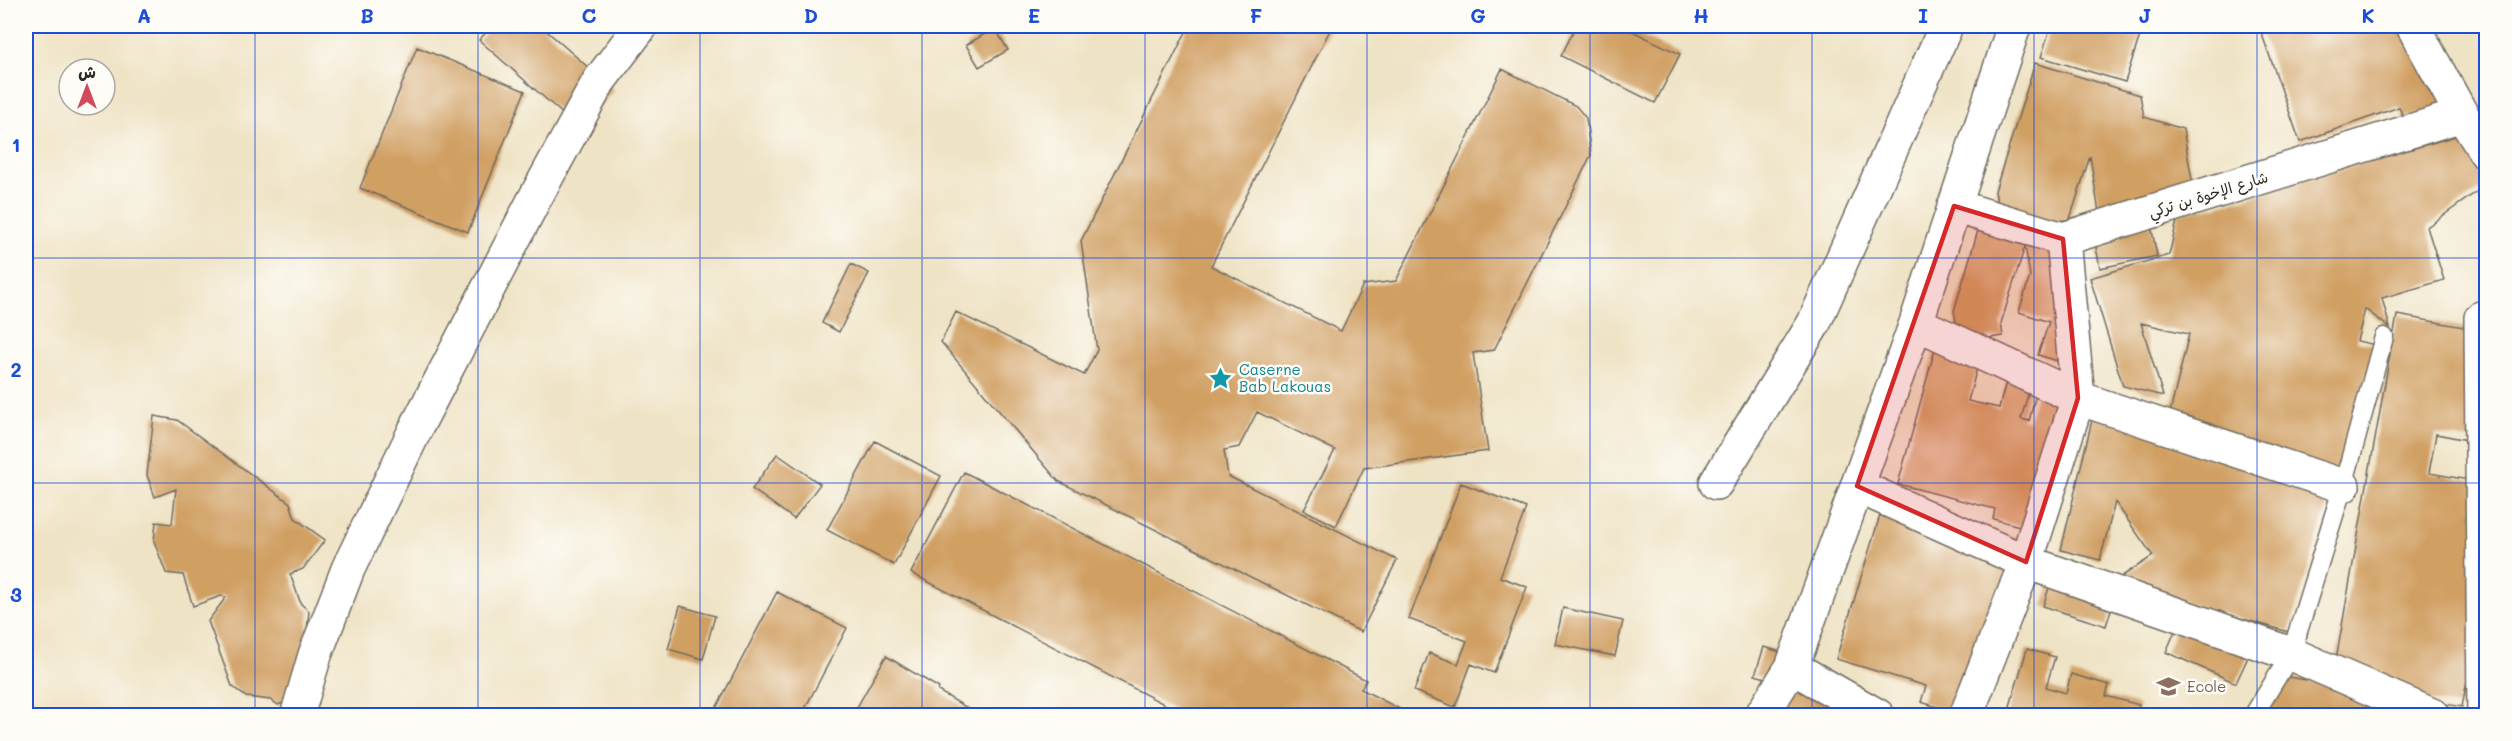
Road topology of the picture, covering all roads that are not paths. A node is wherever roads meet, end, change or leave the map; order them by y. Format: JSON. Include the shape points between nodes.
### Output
{"nodes":[{"id":1,"x":640,"y":26,"type":"edge"},
{"id":2,"x":1946,"y":26,"type":"edge"},
{"id":3,"x":2014,"y":26,"type":"edge"},
{"id":4,"x":2413,"y":26,"type":"edge"},
{"id":5,"x":2462,"y":115,"type":"junction"},
{"id":6,"x":2487,"y":153,"type":"edge"},
{"id":7,"x":1954,"y":206,"type":"junction"},
{"id":8,"x":2063,"y":239,"type":"junction"},
{"id":9,"x":2481,"y":318,"type":"dead end"},
{"id":10,"x":1916,"y":323,"type":"junction"},
{"id":11,"x":2384,"y":337,"type":"dead end"},
{"id":12,"x":2078,"y":398,"type":"junction"},
{"id":13,"x":1716,"y":483,"type":"dead end"},
{"id":14,"x":1857,"y":486,"type":"junction"},
{"id":15,"x":2343,"y":486,"type":"junction"},
{"id":16,"x":2026,"y":561,"type":"junction"},
{"id":17,"x":2291,"y":654,"type":"junction"},
{"id":18,"x":1792,"y":667,"type":"junction"},
{"id":19,"x":297,"y":716,"type":"edge"},
{"id":20,"x":1761,"y":716,"type":"edge"},
{"id":21,"x":1878,"y":716,"type":"edge"},
{"id":22,"x":1966,"y":716,"type":"edge"},
{"id":23,"x":2253,"y":716,"type":"edge"},
{"id":24,"x":2434,"y":716,"type":"edge"},
{"id":25,"x":2484,"y":716,"type":"edge"}],
"edges":[{"from":1,"to":19,"type":"street","via":[[599,81],[417,426],[348,570],[315,655]]},
{"from":2,"to":13,"type":"street","via":[[1814,323]]},
{"from":3,"to":7,"type":"street"},
{"from":4,"to":5,"type":"street"},
{"from":5,"to":6,"type":"street"},
{"from":5,"to":8,"type":"street","name":"شارع الإخوة بن تركي"},
{"from":7,"to":8,"type":"street"},
{"from":7,"to":10,"type":"street"},
{"from":8,"to":12,"type":"street"},
{"from":9,"to":25,"type":"street"},
{"from":10,"to":12,"type":"street"},
{"from":10,"to":14,"type":"street"},
{"from":11,"to":15,"type":"lane"},
{"from":12,"to":15,"type":"street"},
{"from":12,"to":16,"type":"street"},
{"from":14,"to":16,"type":"street"},
{"from":14,"to":18,"type":"street"},
{"from":15,"to":17,"type":"lane"},
{"from":16,"to":17,"type":"street"},
{"from":16,"to":22,"type":"street"},
{"from":17,"to":23,"type":"lane"},
{"from":17,"to":24,"type":"street"},
{"from":18,"to":20,"type":"street"},
{"from":18,"to":21,"type":"street"}]}
